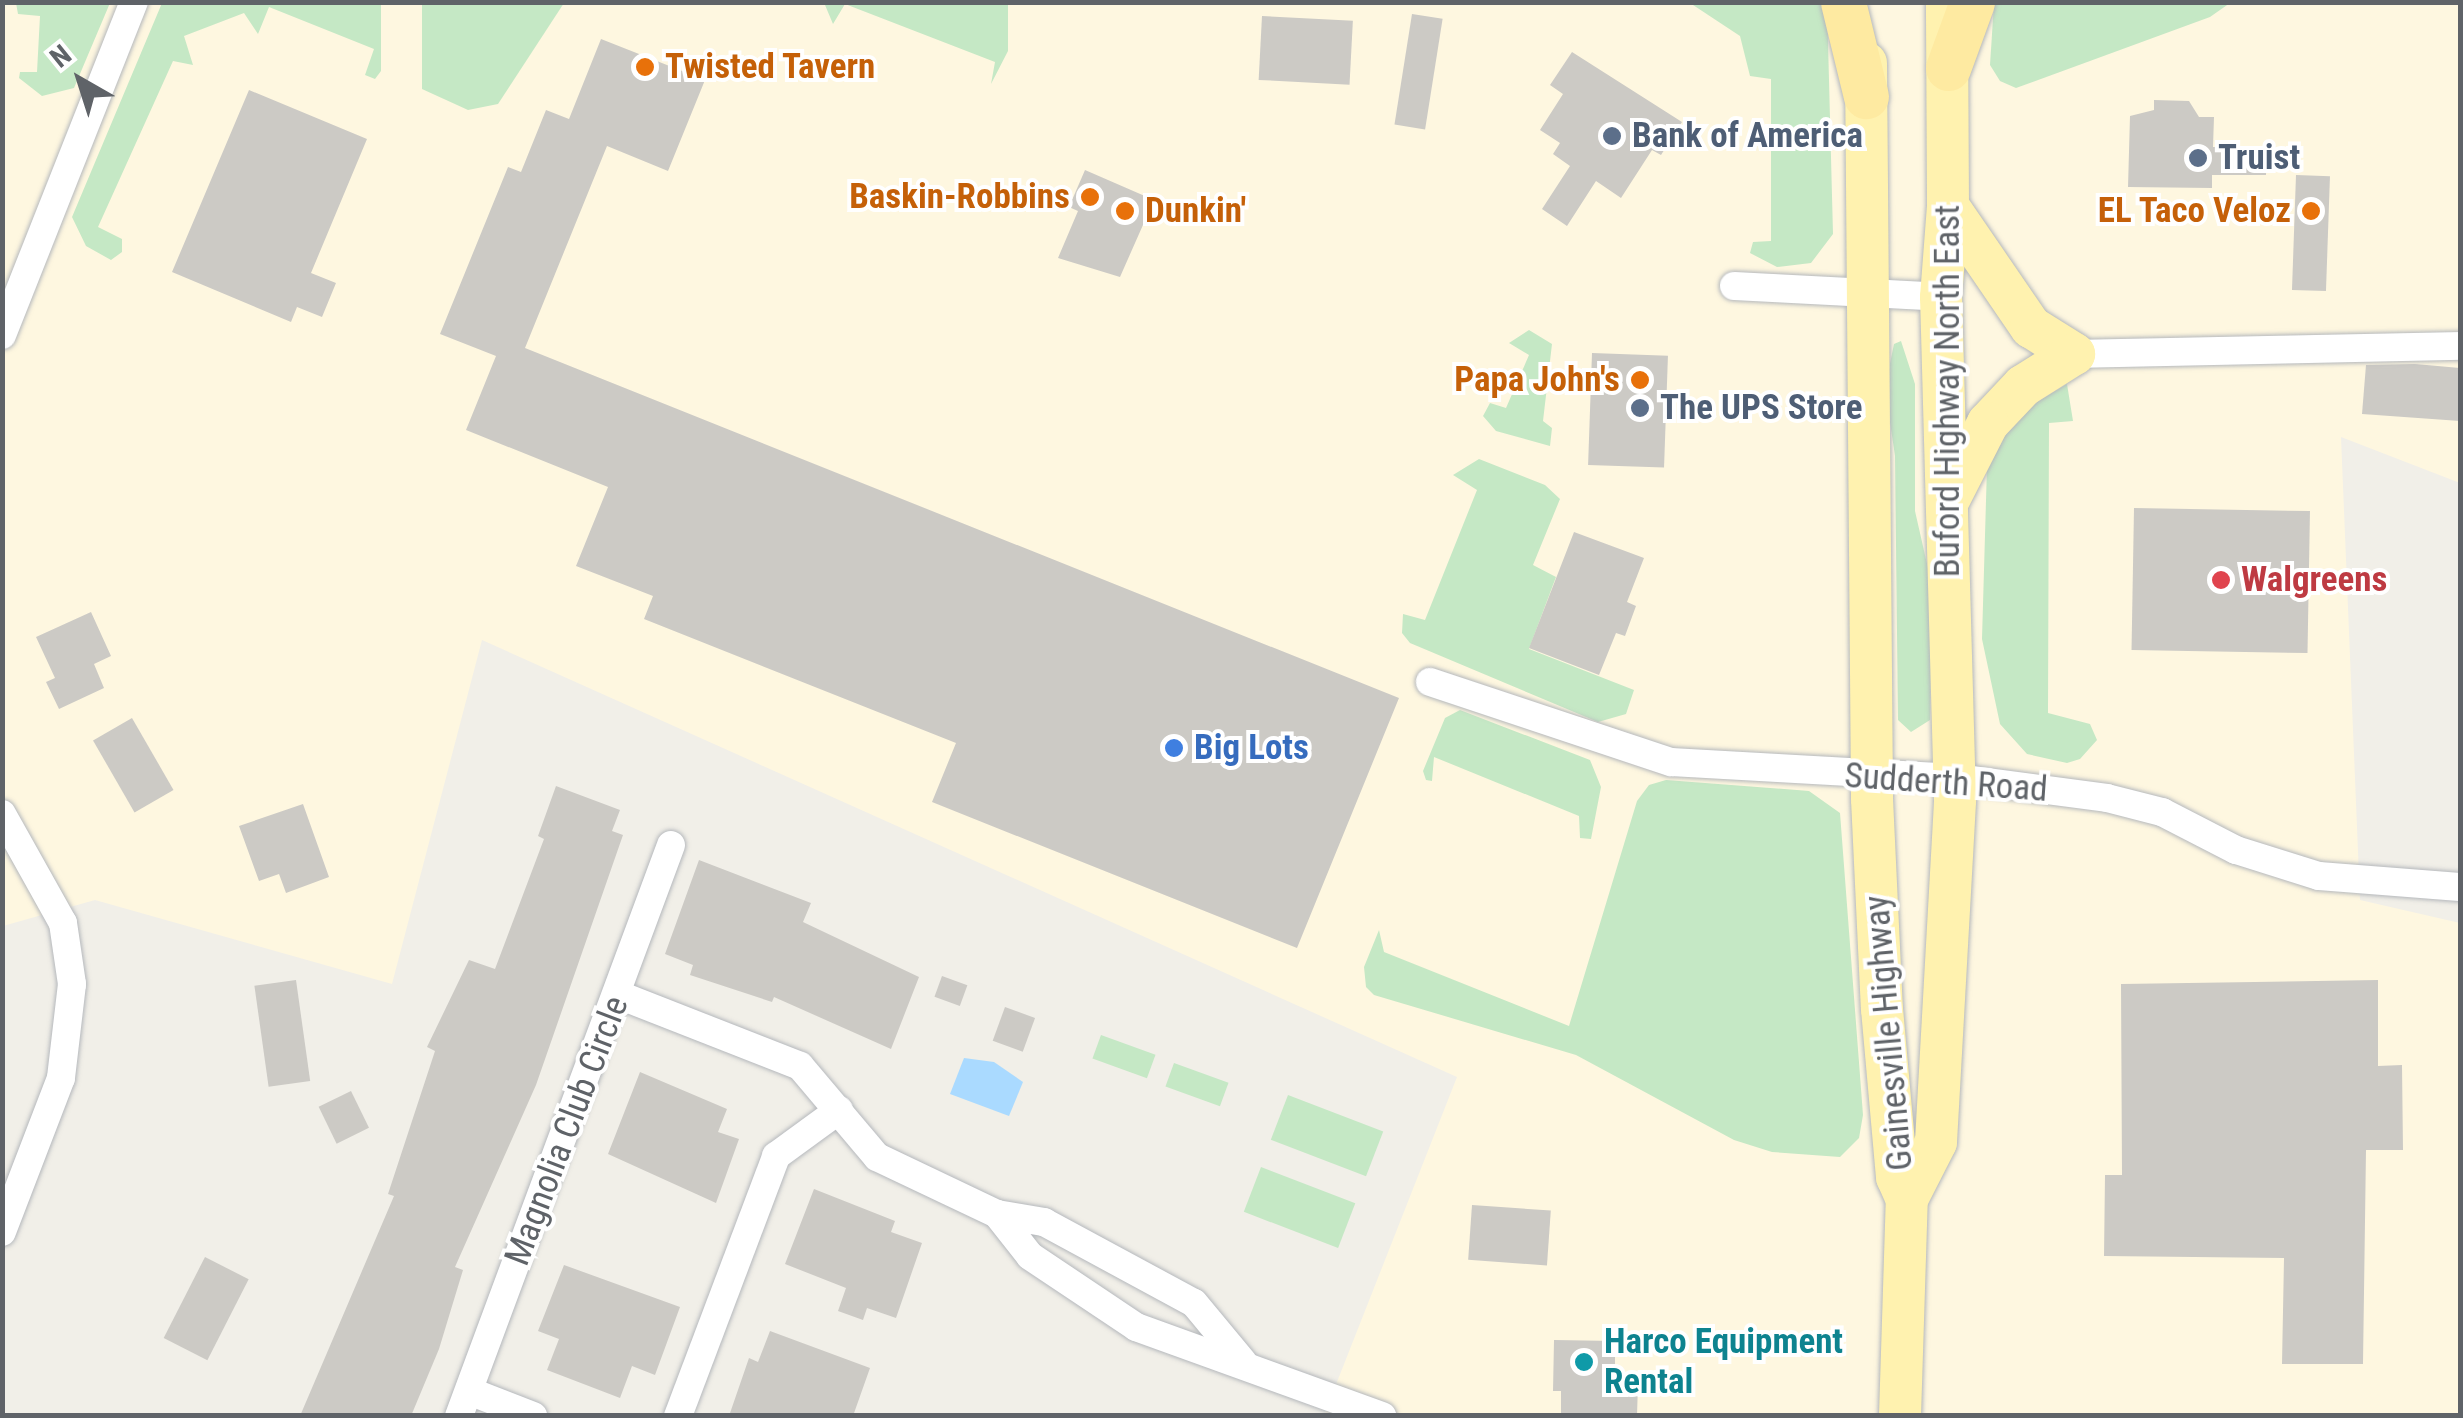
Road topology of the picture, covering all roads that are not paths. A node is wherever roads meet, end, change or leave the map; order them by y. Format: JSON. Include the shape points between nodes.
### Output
{"nodes":[{"id":1,"x":134,"y":2,"type":"edge"},
{"id":2,"x":1843,"y":2,"type":"edge"},
{"id":3,"x":1865,"y":2,"type":"edge"},
{"id":4,"x":1947,"y":2,"type":"edge"},
{"id":5,"x":1972,"y":2,"type":"edge"},
{"id":6,"x":1948,"y":68,"type":"junction"},
{"id":7,"x":1866,"y":96,"type":"junction"},
{"id":8,"x":1948,"y":206,"type":"junction"},
{"id":9,"x":1734,"y":286,"type":"dead end"},
{"id":10,"x":1871,"y":292,"type":"junction"},
{"id":11,"x":1942,"y":296,"type":"junction"},
{"id":12,"x":2,"y":335,"type":"edge"},
{"id":13,"x":2460,"y":346,"type":"edge"},
{"id":14,"x":2074,"y":354,"type":"junction"},
{"id":15,"x":1944,"y":511,"type":"junction"},
{"id":16,"x":1430,"y":682,"type":"dead end"},
{"id":17,"x":1956,"y":778,"type":"junction"},
{"id":18,"x":1872,"y":788,"type":"junction"},
{"id":19,"x":2,"y":814,"type":"edge"},
{"id":20,"x":671,"y":846,"type":"dead end"},
{"id":21,"x":2460,"y":887,"type":"edge"},
{"id":22,"x":620,"y":995,"type":"junction"},
{"id":23,"x":839,"y":1110,"type":"junction"},
{"id":24,"x":1907,"y":1199,"type":"junction"},
{"id":25,"x":997,"y":1214,"type":"junction"},
{"id":26,"x":2,"y":1232,"type":"edge"},
{"id":27,"x":1123,"y":1265,"type":"junction"},
{"id":28,"x":1099,"y":1302,"type":"junction"},
{"id":29,"x":1243,"y":1362,"type":"junction"},
{"id":30,"x":464,"y":1403,"type":"edge"},
{"id":31,"x":533,"y":1416,"type":"edge"},
{"id":32,"x":678,"y":1416,"type":"edge"},
{"id":33,"x":1382,"y":1416,"type":"edge"},
{"id":34,"x":1900,"y":1416,"type":"edge"}],
"edges":[{"from":1,"to":12,"type":"street"},
{"from":2,"to":7,"type":"highway"},
{"from":3,"to":7,"type":"main road"},
{"from":4,"to":6,"type":"main road","name":"Buford Highway North East"},
{"from":5,"to":6,"type":"highway"},
{"from":6,"to":8,"type":"main road","name":"Buford Highway North East"},
{"from":7,"to":10,"type":"main road"},
{"from":8,"to":11,"type":"main road","name":"Buford Highway North East"},
{"from":8,"to":14,"type":"main road","via":[[2030,327]]},
{"from":9,"to":10,"type":"street"},
{"from":10,"to":11,"type":"street"},
{"from":10,"to":18,"type":"main road"},
{"from":11,"to":15,"type":"main road","name":"Buford Highway North East"},
{"from":13,"to":14,"type":"street"},
{"from":14,"to":15,"type":"main road","via":[[2023,386],[1988,423]]},
{"from":15,"to":17,"type":"main road","name":"Buford Highway North East"},
{"from":16,"to":18,"type":"street","name":"Sudderth Road","via":[[1671,762]]},
{"from":17,"to":18,"type":"street","name":"Sudderth Road"},
{"from":17,"to":21,"type":"street","name":"Sudderth Road","via":[[2136,803],[2236,850],[2319,876]]},
{"from":17,"to":24,"type":"main road","name":"Gainesville Highway","via":[[1936,1142]]},
{"from":18,"to":24,"type":"main road","name":"Gainesville Highway","via":[[1882,1009],[1897,1177]]},
{"from":19,"to":26,"type":"street","via":[[63,923],[72,984],[60,1078]]},
{"from":20,"to":22,"type":"street","name":"Magnolia Club Circle"},
{"from":22,"to":23,"type":"street","via":[[800,1066]]},
{"from":22,"to":30,"type":"street","name":"Magnolia Club Circle"},
{"from":23,"to":25,"type":"street","via":[[877,1158]]},
{"from":23,"to":32,"type":"street","via":[[776,1156]]},
{"from":24,"to":34,"type":"main road"},
{"from":25,"to":27,"type":"street","via":[[1044,1222]]},
{"from":25,"to":28,"type":"street","via":[[1030,1256]]},
{"from":27,"to":28,"type":"street"},
{"from":27,"to":29,"type":"street","via":[[1194,1304]]},
{"from":28,"to":29,"type":"street","via":[[1136,1327]]},
{"from":29,"to":33,"type":"street"},
{"from":30,"to":31,"type":"street"}]}
